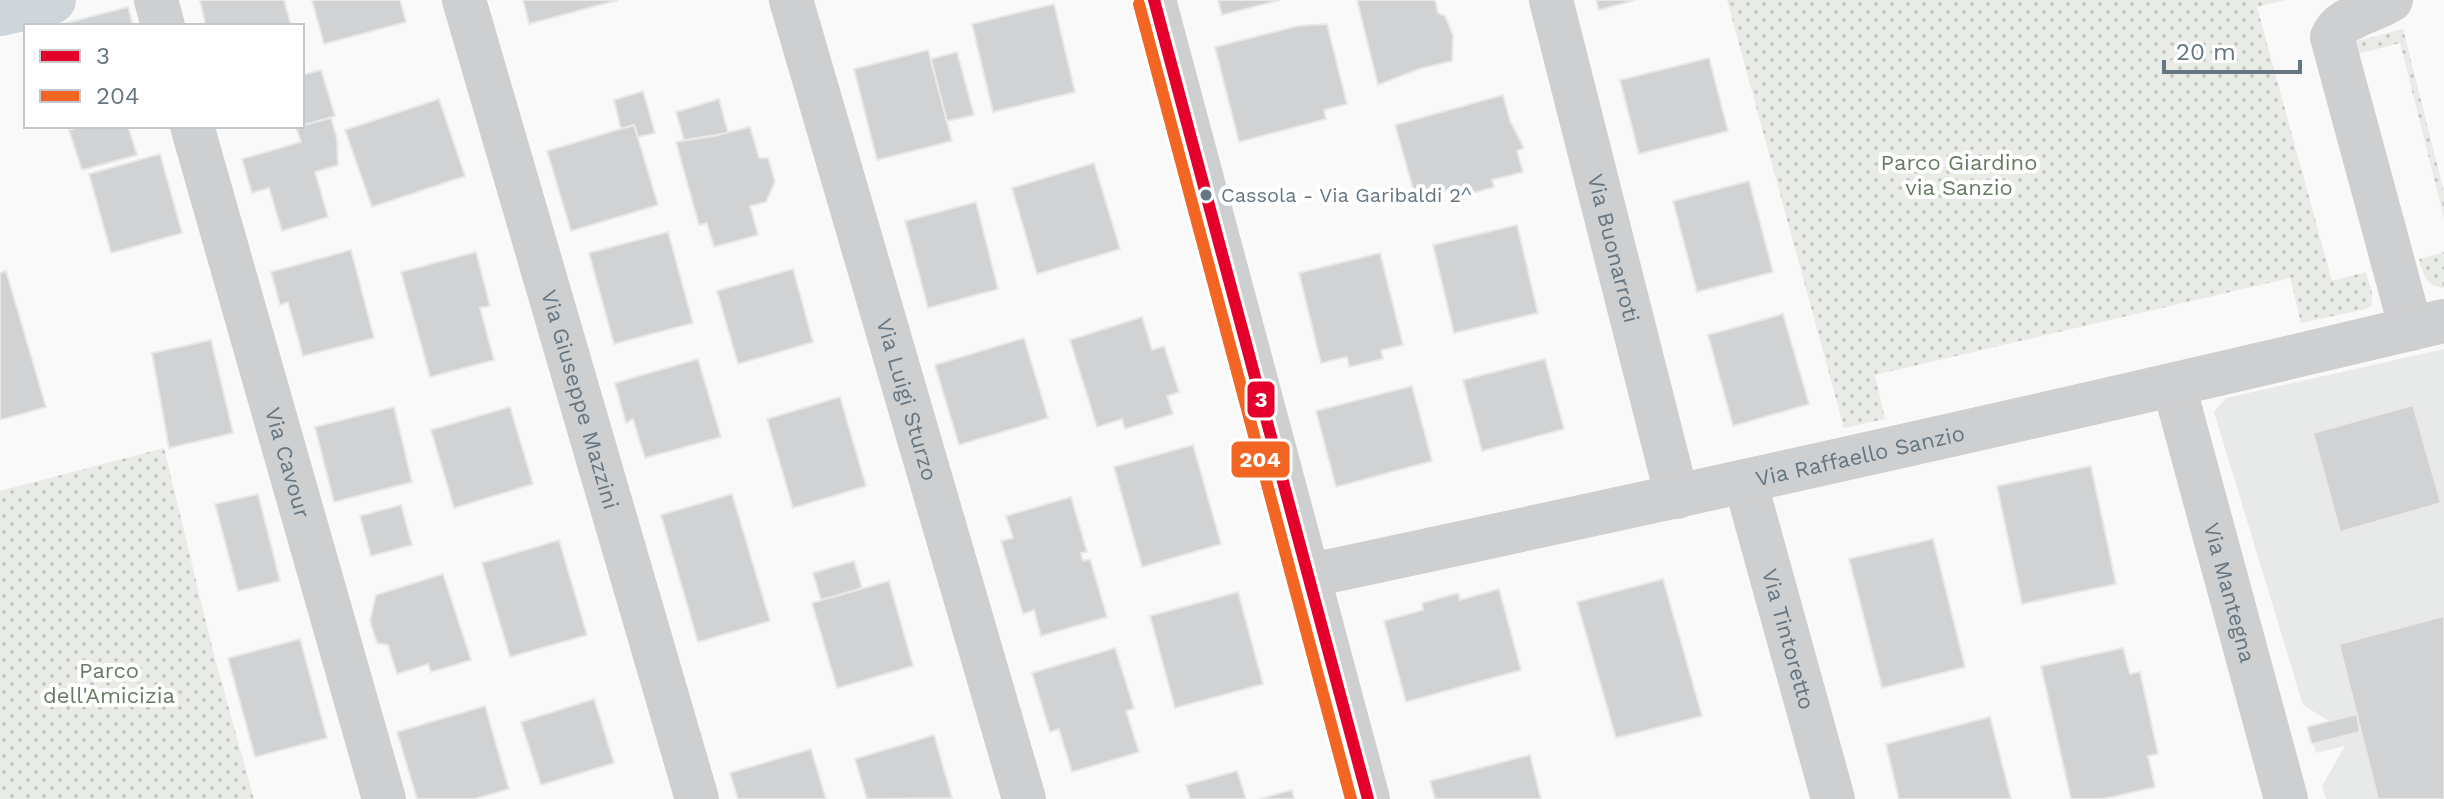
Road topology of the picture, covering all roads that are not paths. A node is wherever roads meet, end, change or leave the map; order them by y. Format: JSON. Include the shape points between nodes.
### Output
{"nodes":[{"id":1,"x":156,"y":0,"type":"edge"},
{"id":2,"x":464,"y":0,"type":"edge"},
{"id":3,"x":791,"y":0,"type":"edge"},
{"id":4,"x":1154,"y":0,"type":"edge"},
{"id":5,"x":1551,"y":0,"type":"edge"},
{"id":6,"x":2391,"y":0,"type":"edge"},
{"id":7,"x":162,"y":24,"type":"edge"},
{"id":8,"x":193,"y":128,"type":"edge"},
{"id":9,"x":2427,"y":325,"type":"edge"},
{"id":10,"x":2174,"y":386,"type":"junction"},
{"id":11,"x":1745,"y":481,"type":"junction"},
{"id":12,"x":1677,"y":497,"type":"junction"},
{"id":13,"x":1307,"y":576,"type":"junction"},
{"id":14,"x":384,"y":799,"type":"edge"},
{"id":15,"x":697,"y":799,"type":"edge"},
{"id":16,"x":1024,"y":799,"type":"edge"},
{"id":17,"x":1368,"y":799,"type":"edge"},
{"id":18,"x":1833,"y":799,"type":"edge"},
{"id":19,"x":2286,"y":799,"type":"edge"}],
"edges":[{"from":1,"to":7,"type":"street"},
{"from":2,"to":15,"type":"street","name":"Via Giuseppe Mazzini"},
{"from":3,"to":16,"type":"street","name":"Via Luigi Sturzo"},
{"from":4,"to":13,"type":"street"},
{"from":5,"to":12,"type":"street","name":"Via Buonarroti"},
{"from":6,"to":9,"type":"street","name":"Via Raffaello Sanzio","via":[[2342,23],[2333,44]]},
{"from":8,"to":14,"type":"street","name":"Via Cavour"},
{"from":9,"to":10,"type":"street","name":"Via Raffaello Sanzio"},
{"from":10,"to":11,"type":"street","name":"Via Raffaello Sanzio"},
{"from":10,"to":19,"type":"street","name":"Via Mantegna"},
{"from":11,"to":12,"type":"street","name":"Via Raffaello Sanzio"},
{"from":11,"to":18,"type":"street","name":"Via Tintoretto"},
{"from":12,"to":13,"type":"street","name":"Via Raffaello Sanzio"},
{"from":13,"to":17,"type":"street"}]}
